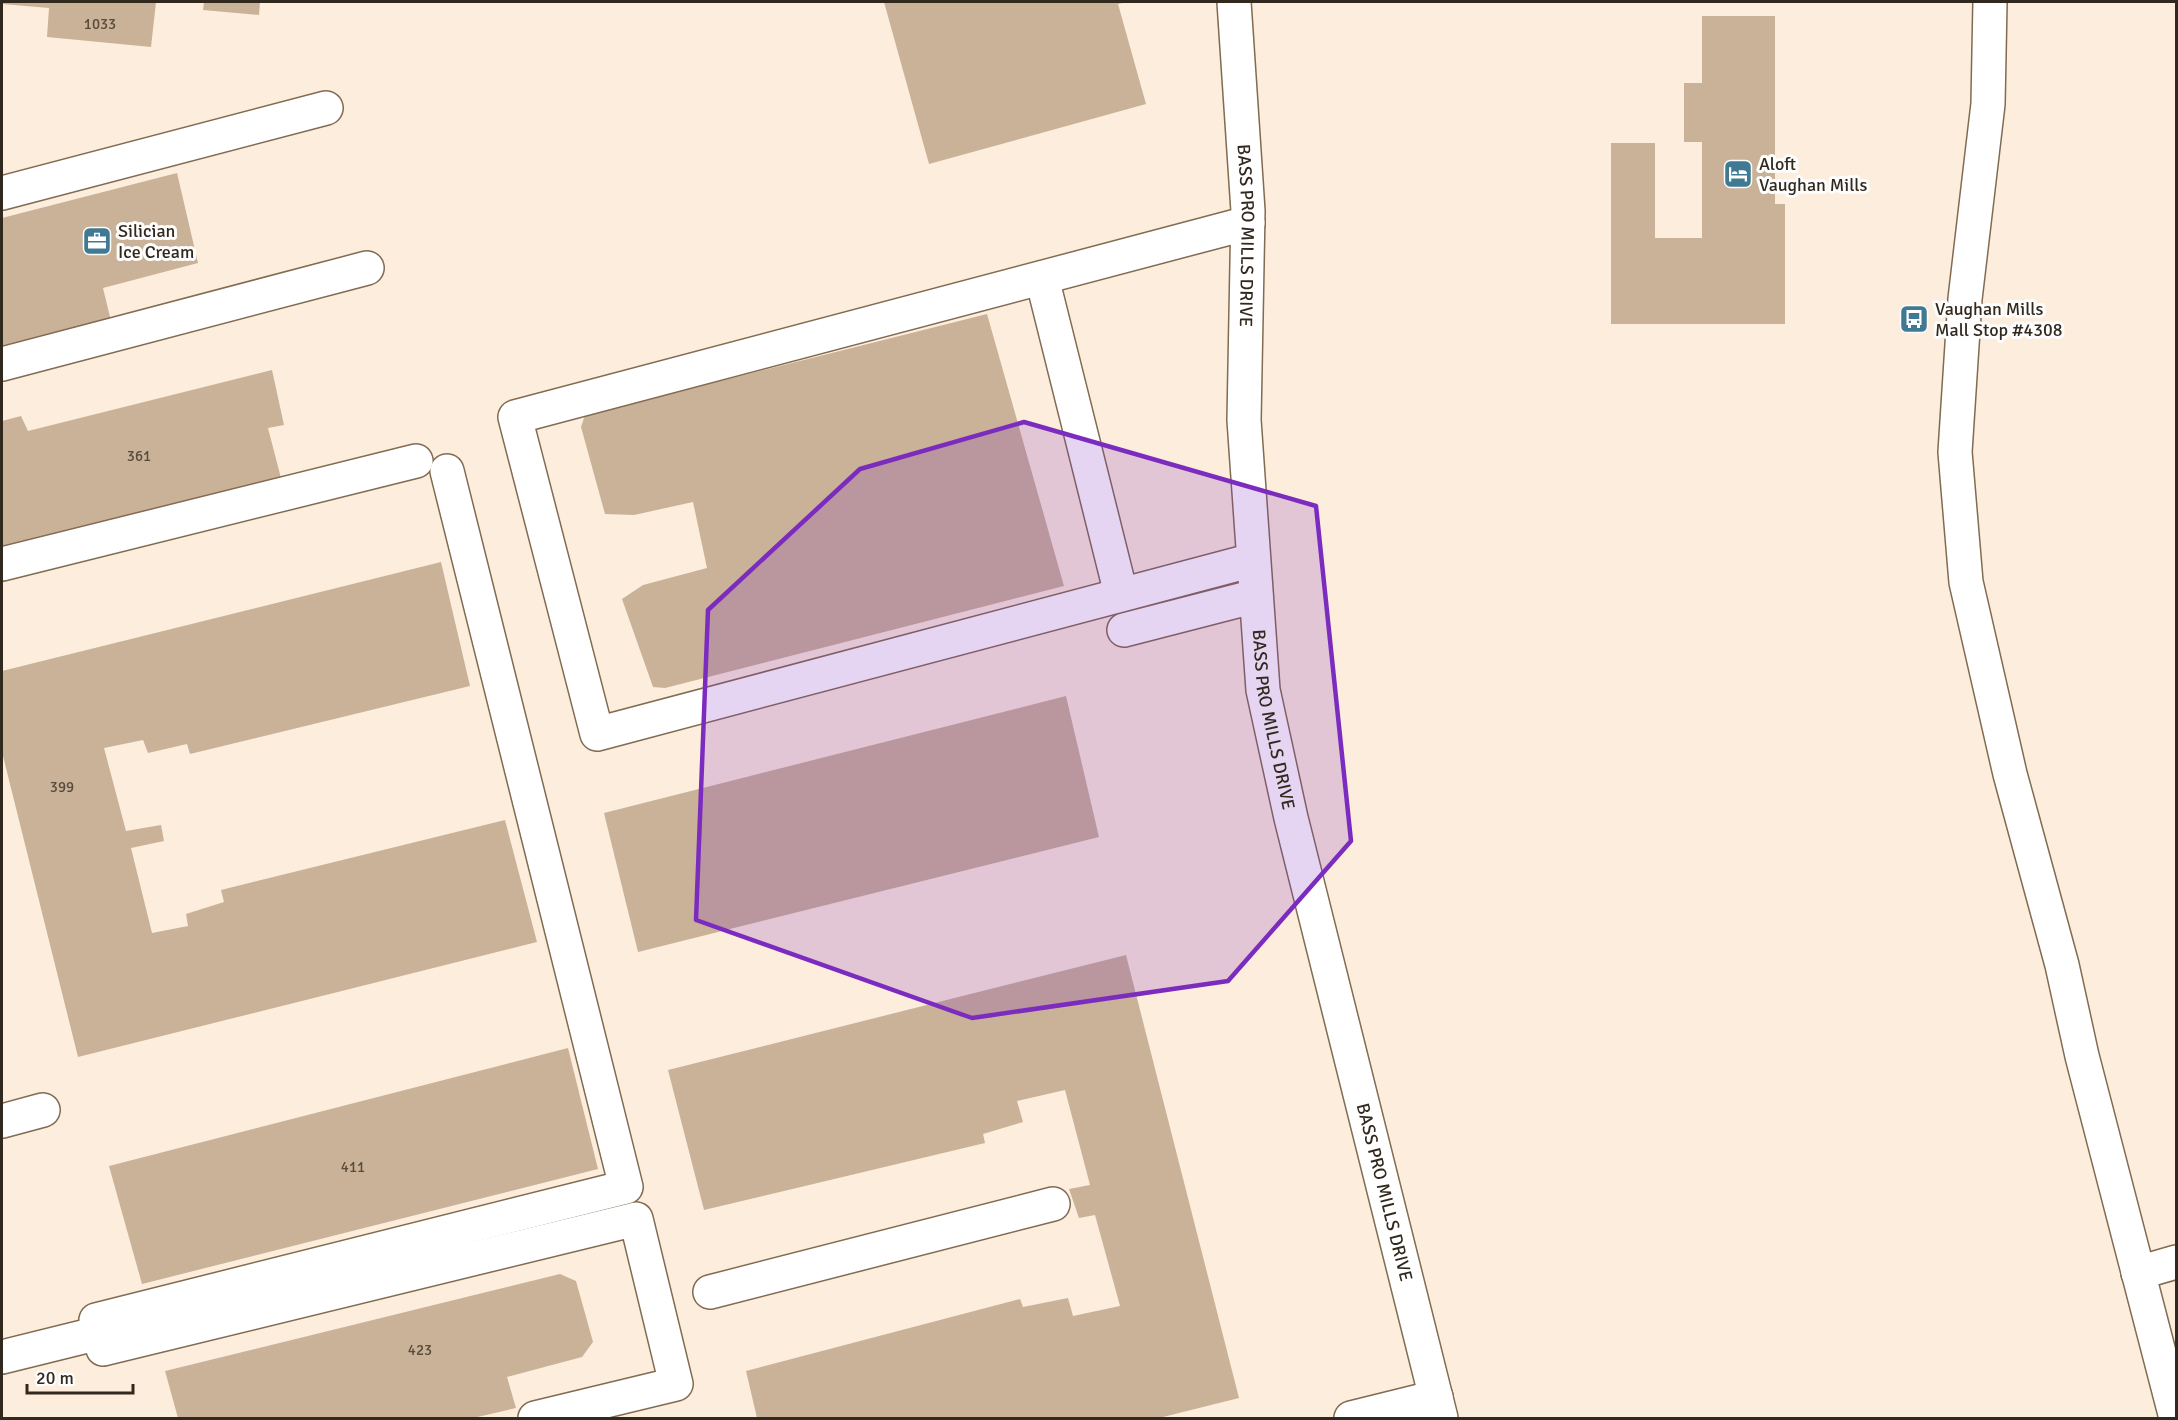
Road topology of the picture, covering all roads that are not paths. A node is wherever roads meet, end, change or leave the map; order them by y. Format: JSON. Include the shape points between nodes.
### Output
{"nodes":[{"id":1,"x":1234,"y":2,"type":"edge"},
{"id":2,"x":1990,"y":2,"type":"edge"},
{"id":3,"x":326,"y":108,"type":"dead end"},
{"id":4,"x":2,"y":193,"type":"edge"},
{"id":5,"x":1248,"y":223,"type":"junction"},
{"id":6,"x":367,"y":268,"type":"dead end"},
{"id":7,"x":1042,"y":278,"type":"junction"},
{"id":8,"x":2,"y":364,"type":"edge"},
{"id":9,"x":417,"y":461,"type":"dead end"},
{"id":10,"x":447,"y":471,"type":"dead end"},
{"id":11,"x":1253,"y":560,"type":"junction"},
{"id":12,"x":2,"y":564,"type":"edge"},
{"id":13,"x":1121,"y":594,"type":"junction"},
{"id":14,"x":1256,"y":596,"type":"junction"},
{"id":15,"x":1124,"y":630,"type":"dead end"},
{"id":16,"x":43,"y":1110,"type":"dead end"},
{"id":17,"x":2,"y":1121,"type":"edge"},
{"id":18,"x":1053,"y":1204,"type":"dead end"},
{"id":19,"x":2176,"y":1262,"type":"edge"},
{"id":20,"x":2138,"y":1273,"type":"junction"},
{"id":21,"x":710,"y":1292,"type":"dead end"},
{"id":22,"x":100,"y":1334,"type":"junction"},
{"id":23,"x":2,"y":1357,"type":"edge"},
{"id":24,"x":1438,"y":1408,"type":"edge"},
{"id":25,"x":535,"y":1419,"type":"edge"},
{"id":26,"x":1351,"y":1419,"type":"edge"},
{"id":27,"x":2176,"y":1419,"type":"edge"}],
"edges":[{"from":1,"to":5,"type":"street","name":"BASS PRO MILLS DRIVE"},
{"from":2,"to":20,"type":"street","via":[[1988,104],[1965,299],[1955,452],[1966,582],[1993,705]]},
{"from":3,"to":4,"type":"street"},
{"from":5,"to":7,"type":"street"},
{"from":5,"to":11,"type":"street","name":"BASS PRO MILLS DRIVE","via":[[1245,420]]},
{"from":6,"to":8,"type":"street"},
{"from":7,"to":13,"type":"street"},
{"from":7,"to":13,"type":"street","via":[[514,417],[597,734]]},
{"from":9,"to":12,"type":"street"},
{"from":10,"to":22,"type":"street","via":[[626,1187]]},
{"from":11,"to":13,"type":"street"},
{"from":11,"to":14,"type":"street","name":"BASS PRO MILLS DRIVE"},
{"from":14,"to":15,"type":"street"},
{"from":14,"to":24,"type":"street","name":"BASS PRO MILLS DRIVE","via":[[1263,690],[1291,818]]},
{"from":16,"to":17,"type":"street"},
{"from":18,"to":21,"type":"street"},
{"from":19,"to":20,"type":"street"},
{"from":20,"to":27,"type":"street"},
{"from":22,"to":23,"type":"street"},
{"from":22,"to":25,"type":"street","via":[[636,1219],[676,1384]]},
{"from":24,"to":26,"type":"street"}]}
